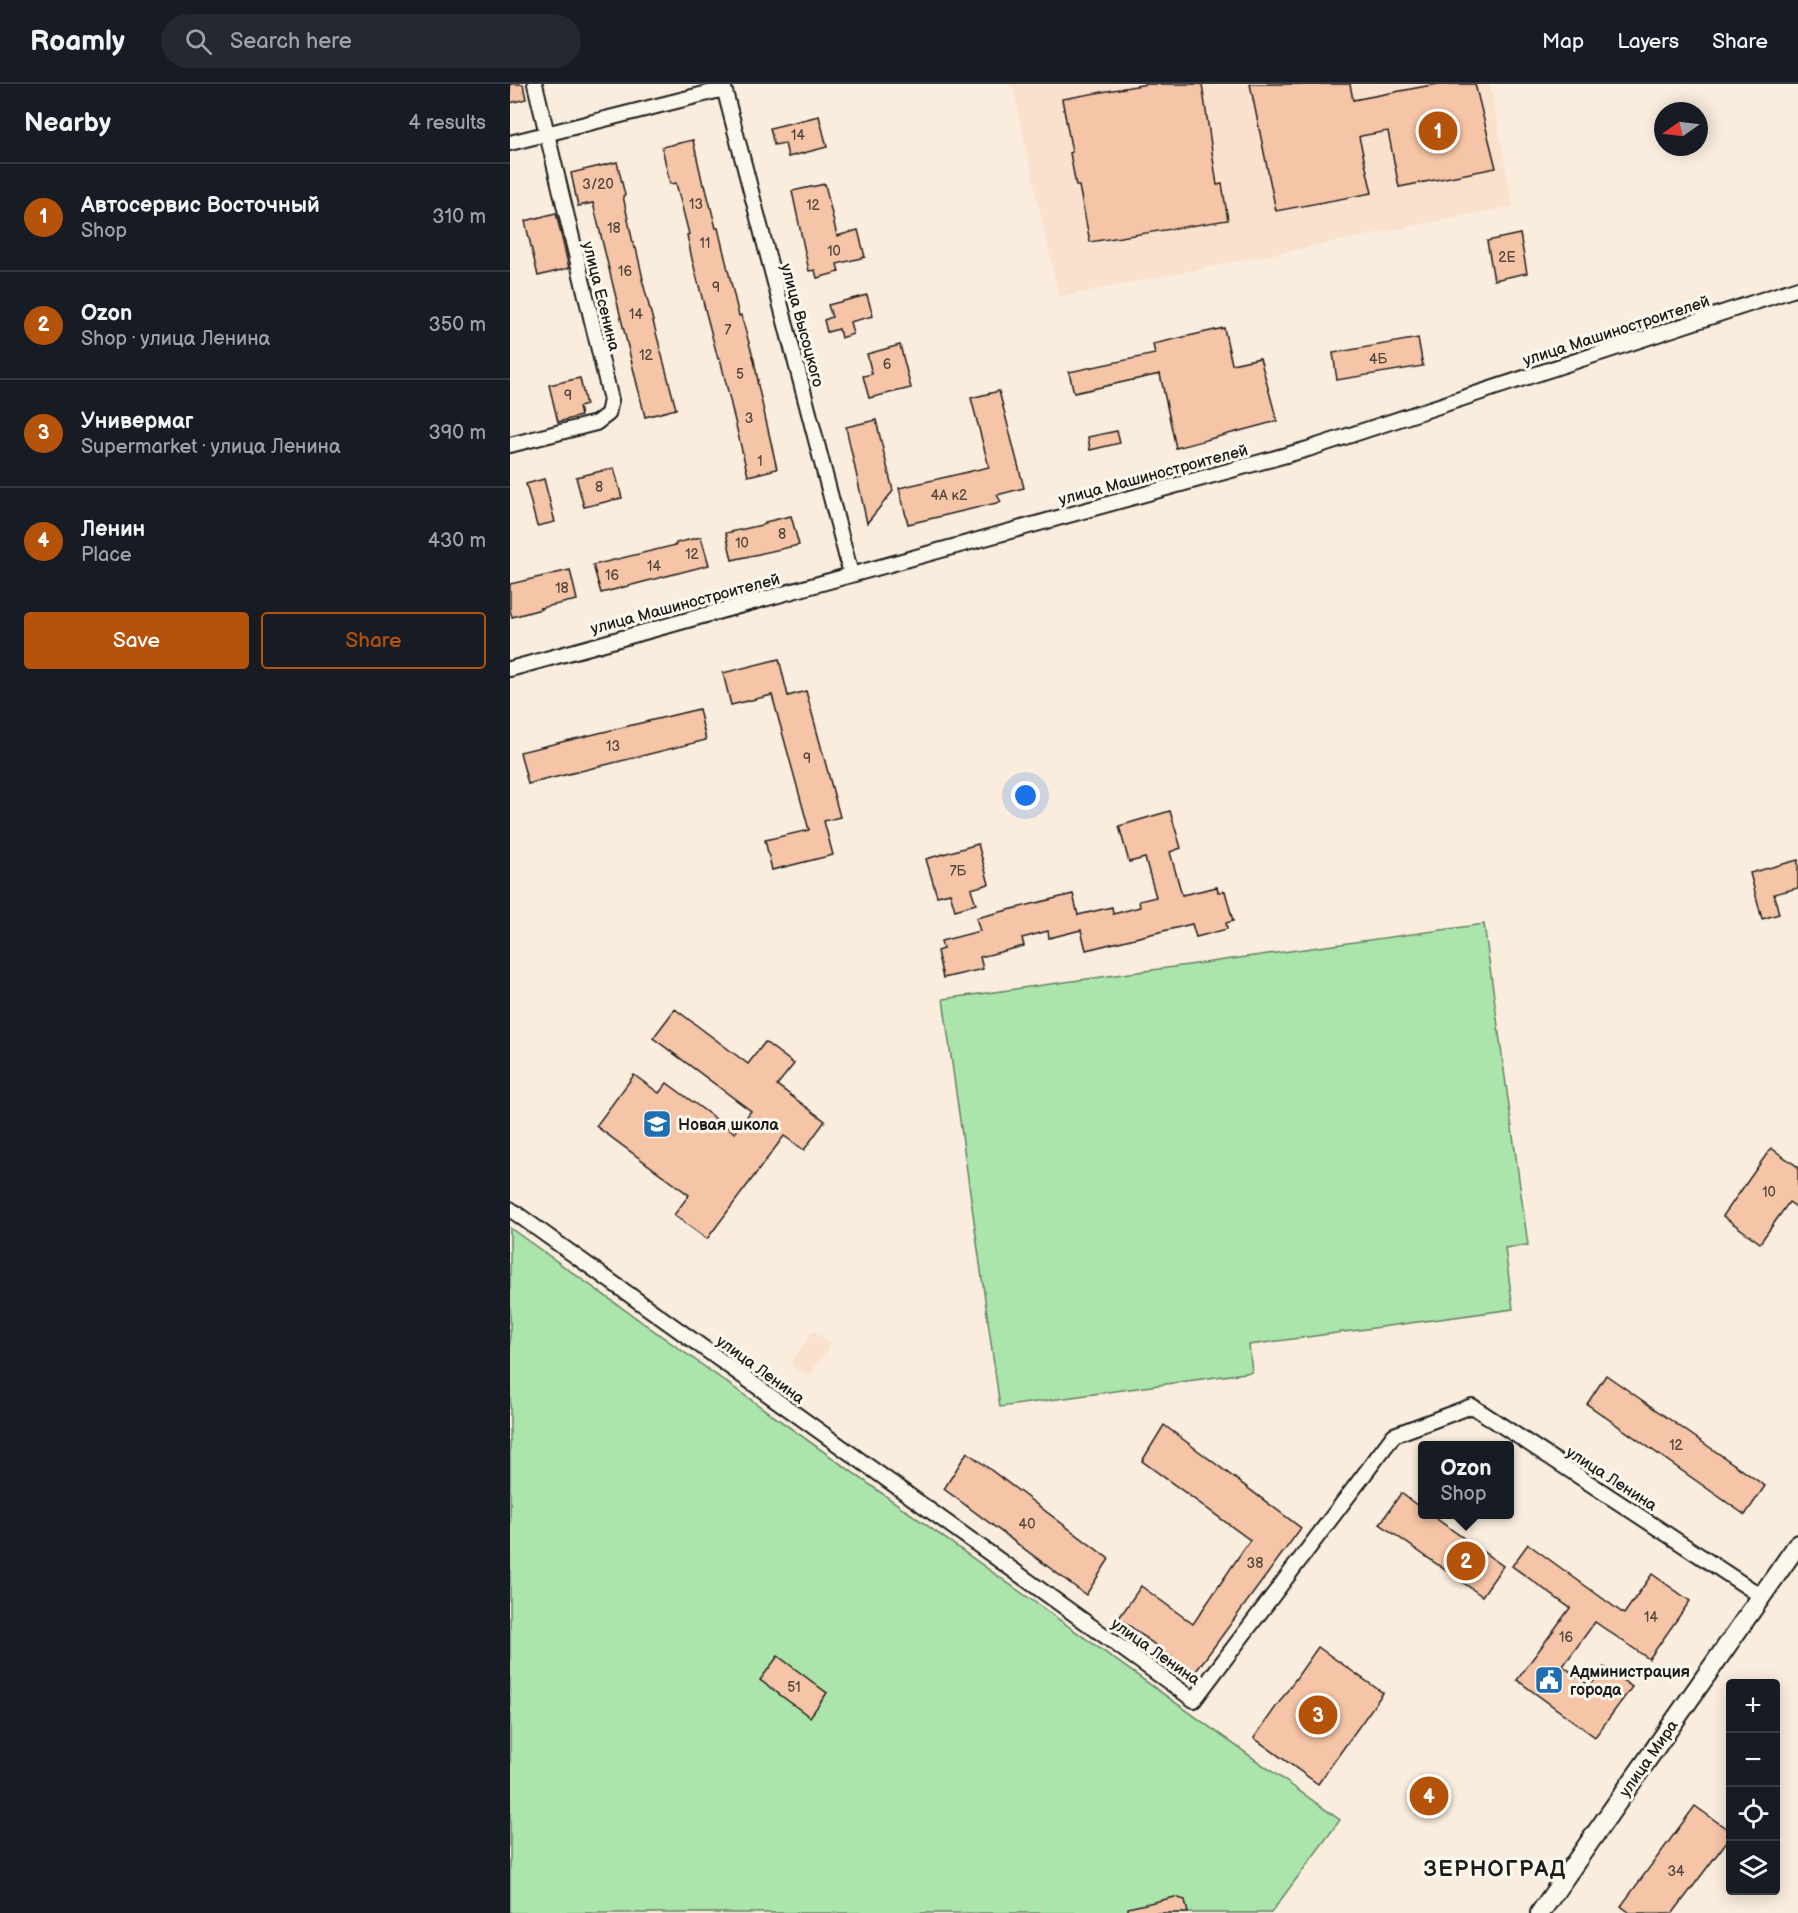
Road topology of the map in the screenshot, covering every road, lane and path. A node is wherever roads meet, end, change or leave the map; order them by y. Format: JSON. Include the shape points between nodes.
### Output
{"nodes":[{"id":1,"x":535,"y":84,"type":"edge"},
{"id":2,"x":724,"y":87,"type":"edge"},
{"id":3,"x":547,"y":134,"type":"junction"},
{"id":4,"x":510,"y":143,"type":"edge"},
{"id":5,"x":1798,"y":288,"type":"edge"},
{"id":6,"x":510,"y":445,"type":"edge"},
{"id":7,"x":851,"y":574,"type":"junction"},
{"id":8,"x":510,"y":669,"type":"edge"},
{"id":9,"x":510,"y":1209,"type":"edge"},
{"id":10,"x":1798,"y":1544,"type":"edge"},
{"id":11,"x":1761,"y":1596,"type":"junction"},
{"id":12,"x":1540,"y":1913,"type":"edge"}],
"edges":[{"from":1,"to":3,"type":"street","name":"улица Есенина"},
{"from":2,"to":3,"type":"street"},
{"from":2,"to":7,"type":"street","name":"улица Высоцкого"},
{"from":3,"to":4,"type":"street"},
{"from":3,"to":6,"type":"street","name":"улица Есенина","via":[[611,400],[608,414],[596,423]]},
{"from":5,"to":7,"type":"street","name":"улица Машиностроителей","via":[[1308,449]]},
{"from":7,"to":8,"type":"street","name":"улица Машиностроителей"},
{"from":9,"to":11,"type":"street","name":"улица Ленина","via":[[1194,1700],[1394,1435],[1472,1406]]},
{"from":10,"to":11,"type":"street","name":"улица Мира"},
{"from":11,"to":12,"type":"street","name":"улица Мира"}]}
